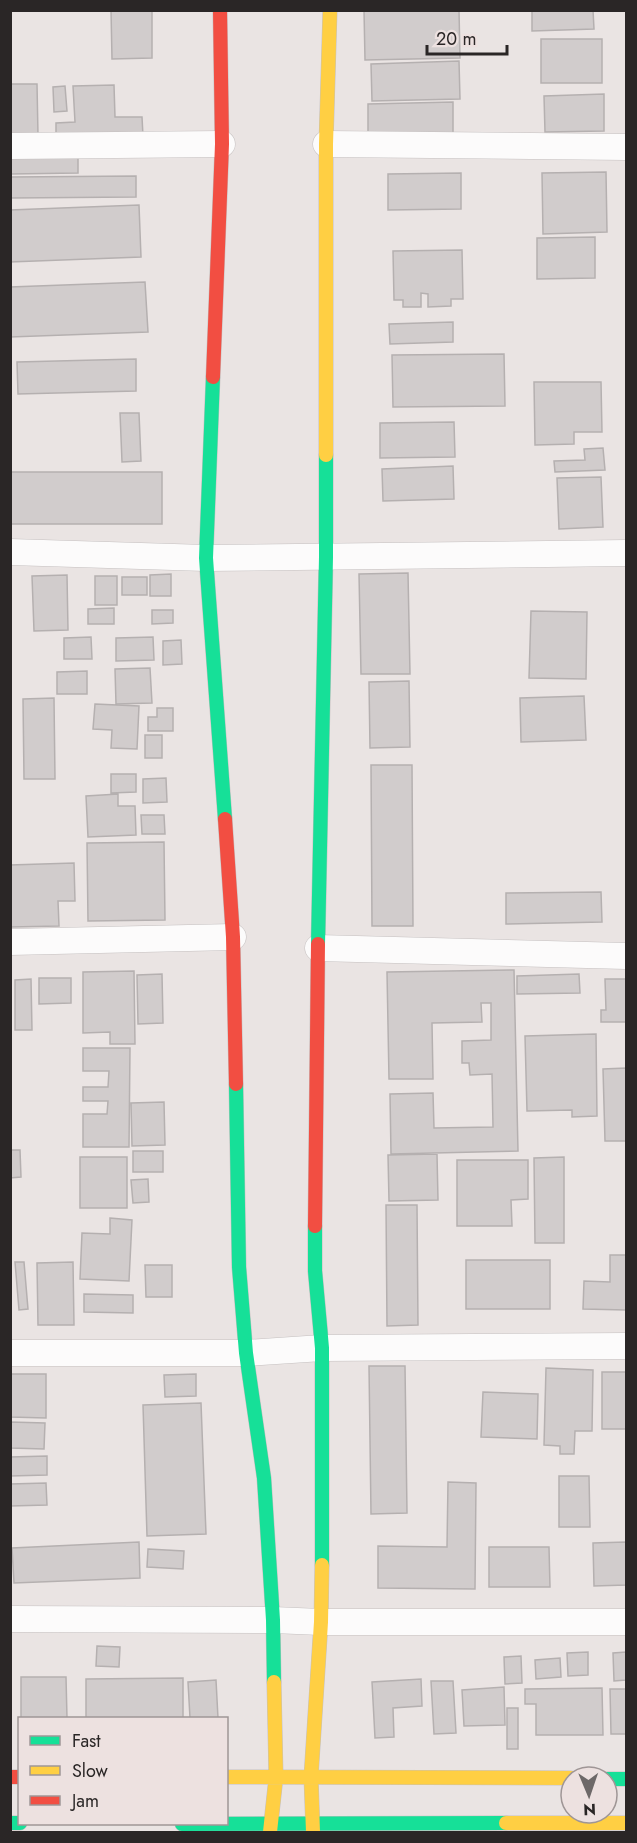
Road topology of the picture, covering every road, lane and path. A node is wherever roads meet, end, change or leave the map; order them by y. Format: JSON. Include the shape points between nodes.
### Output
{"nodes":[{"id":1,"x":220,"y":10,"type":"edge"},
{"id":2,"x":330,"y":10,"type":"edge"},
{"id":3,"x":222,"y":144,"type":"junction"},
{"id":4,"x":326,"y":144,"type":"junction"},
{"id":5,"x":10,"y":146,"type":"edge"},
{"id":6,"x":627,"y":147,"type":"edge"},
{"id":7,"x":10,"y":552,"type":"edge"},
{"id":8,"x":627,"y":553,"type":"edge"},
{"id":9,"x":326,"y":557,"type":"junction"},
{"id":10,"x":206,"y":558,"type":"junction"},
{"id":11,"x":233,"y":937,"type":"junction"},
{"id":12,"x":10,"y":942,"type":"edge"},
{"id":13,"x":318,"y":948,"type":"junction"},
{"id":14,"x":627,"y":956,"type":"edge"},
{"id":15,"x":627,"y":1346,"type":"edge"},
{"id":16,"x":322,"y":1348,"type":"junction"},
{"id":17,"x":10,"y":1353,"type":"edge"},
{"id":18,"x":246,"y":1353,"type":"junction"},
{"id":19,"x":10,"y":1619,"type":"edge"},
{"id":20,"x":273,"y":1620,"type":"junction"},
{"id":21,"x":321,"y":1622,"type":"junction"},
{"id":22,"x":627,"y":1622,"type":"edge"},
{"id":23,"x":228,"y":1777,"type":"edge"},
{"id":24,"x":276,"y":1777,"type":"junction"},
{"id":25,"x":311,"y":1777,"type":"junction"},
{"id":26,"x":559,"y":1778,"type":"edge"},
{"id":27,"x":627,"y":1823,"type":"edge"},
{"id":28,"x":204,"y":1825,"type":"edge"},
{"id":29,"x":270,"y":1828,"type":"edge"},
{"id":30,"x":313,"y":1828,"type":"edge"},
{"id":31,"x":522,"y":1828,"type":"edge"}],
"edges":[{"from":1,"to":3,"type":"street"},
{"from":2,"to":4,"type":"street"},
{"from":3,"to":5,"type":"street"},
{"from":3,"to":10,"type":"street"},
{"from":4,"to":6,"type":"street"},
{"from":4,"to":9,"type":"street"},
{"from":7,"to":10,"type":"street"},
{"from":8,"to":9,"type":"street"},
{"from":9,"to":10,"type":"street"},
{"from":9,"to":13,"type":"street"},
{"from":10,"to":11,"type":"street"},
{"from":11,"to":12,"type":"street"},
{"from":11,"to":18,"type":"street","via":[[239,1267]]},
{"from":13,"to":14,"type":"street"},
{"from":13,"to":16,"type":"street","via":[[315,1271]]},
{"from":15,"to":16,"type":"street"},
{"from":16,"to":18,"type":"street"},
{"from":16,"to":21,"type":"street"},
{"from":17,"to":18,"type":"street"},
{"from":18,"to":20,"type":"street","via":[[264,1478]]},
{"from":19,"to":20,"type":"street"},
{"from":20,"to":21,"type":"street"},
{"from":20,"to":24,"type":"street"},
{"from":21,"to":22,"type":"street"},
{"from":21,"to":25,"type":"street"},
{"from":23,"to":24,"type":"street"},
{"from":24,"to":25,"type":"street"},
{"from":24,"to":29,"type":"street"},
{"from":25,"to":26,"type":"street"},
{"from":25,"to":30,"type":"street"},
{"from":27,"to":31,"type":"street"},
{"from":28,"to":29,"type":"street"},
{"from":29,"to":30,"type":"street"},
{"from":30,"to":31,"type":"street"}]}
